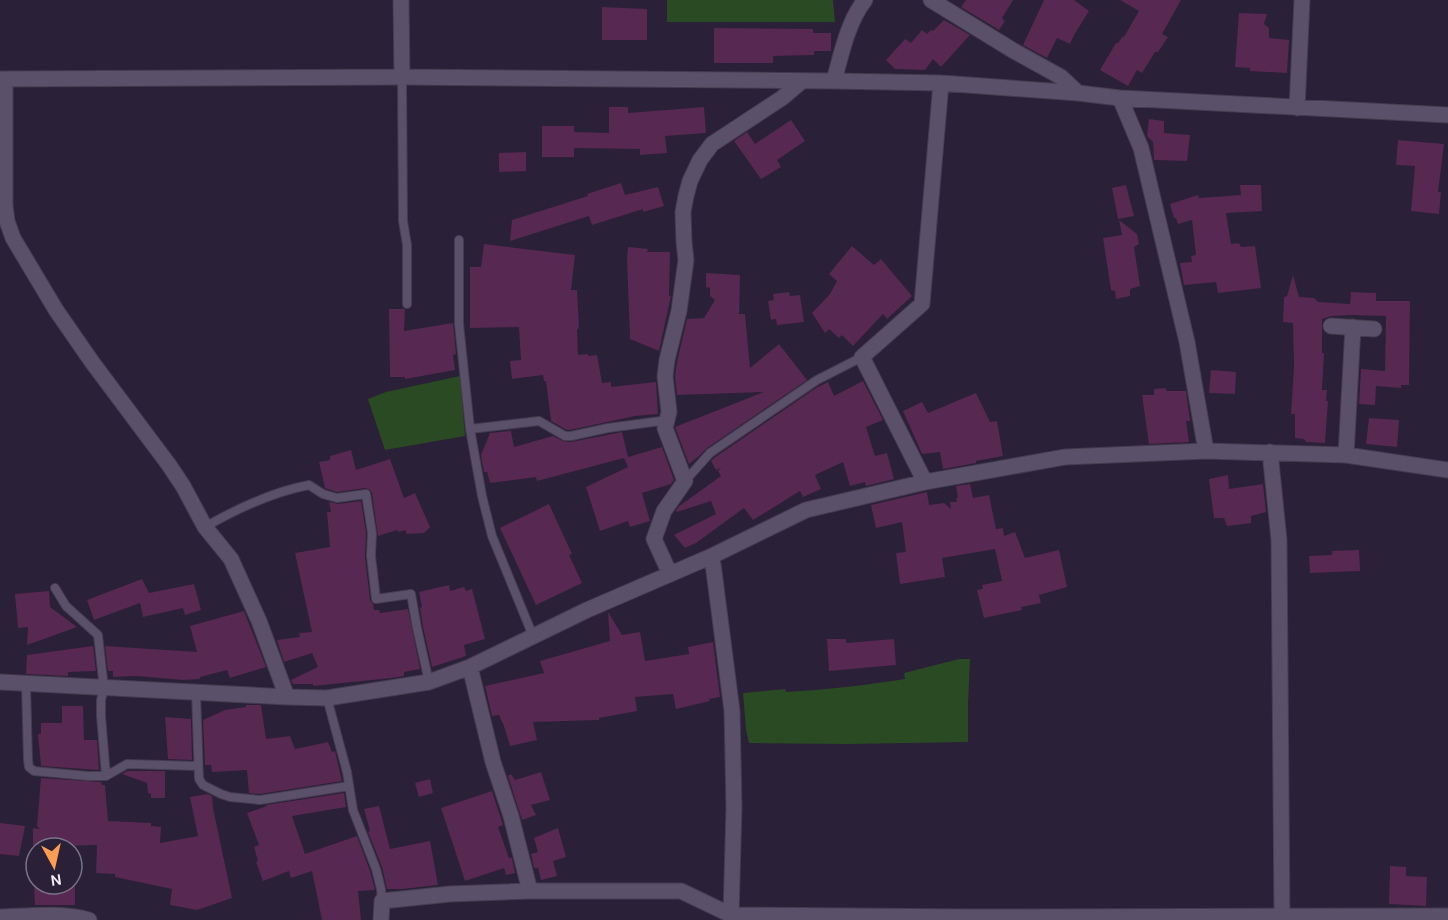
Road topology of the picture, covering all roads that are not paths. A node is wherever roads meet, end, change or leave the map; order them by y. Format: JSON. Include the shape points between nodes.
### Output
{"nodes":[{"id":1,"x":401,"y":0,"type":"edge"},
{"id":2,"x":866,"y":0,"type":"edge"},
{"id":3,"x":931,"y":0,"type":"edge"},
{"id":4,"x":1302,"y":0,"type":"edge"},
{"id":5,"x":402,"y":77,"type":"junction"},
{"id":6,"x":3,"y":79,"type":"edge"},
{"id":7,"x":802,"y":81,"type":"junction"},
{"id":8,"x":834,"y":81,"type":"junction"},
{"id":9,"x":941,"y":83,"type":"junction"},
{"id":10,"x":1078,"y":93,"type":"junction"},
{"id":11,"x":1120,"y":98,"type":"junction"},
{"id":12,"x":1297,"y":108,"type":"junction"},
{"id":13,"x":1448,"y":115,"type":"edge"},
{"id":14,"x":459,"y":240,"type":"dead end"},
{"id":15,"x":407,"y":304,"type":"dead end"},
{"id":16,"x":1331,"y":326,"type":"dead end"},
{"id":17,"x":1353,"y":327,"type":"junction"},
{"id":18,"x":1374,"y":328,"type":"dead end"},
{"id":19,"x":862,"y":357,"type":"junction"},
{"id":20,"x":668,"y":420,"type":"junction"},
{"id":21,"x":470,"y":429,"type":"junction"},
{"id":22,"x":1206,"y":451,"type":"junction"},
{"id":23,"x":1270,"y":452,"type":"junction"},
{"id":24,"x":1346,"y":455,"type":"junction"},
{"id":25,"x":1448,"y":470,"type":"edge"},
{"id":26,"x":685,"y":481,"type":"junction"},
{"id":27,"x":926,"y":482,"type":"junction"},
{"id":28,"x":206,"y":527,"type":"junction"},
{"id":29,"x":712,"y":556,"type":"junction"},
{"id":30,"x":670,"y":574,"type":"junction"},
{"id":31,"x":55,"y":588,"type":"dead end"},
{"id":32,"x":533,"y":636,"type":"junction"},
{"id":33,"x":470,"y":667,"type":"junction"},
{"id":34,"x":0,"y":682,"type":"edge"},
{"id":35,"x":429,"y":682,"type":"junction"},
{"id":36,"x":26,"y":684,"type":"junction"},
{"id":37,"x":104,"y":689,"type":"junction"},
{"id":38,"x":196,"y":693,"type":"junction"},
{"id":39,"x":287,"y":698,"type":"junction"},
{"id":40,"x":327,"y":698,"type":"junction"},
{"id":41,"x":198,"y":766,"type":"junction"},
{"id":42,"x":106,"y":776,"type":"junction"},
{"id":43,"x":349,"y":786,"type":"junction"},
{"id":44,"x":530,"y":891,"type":"junction"},
{"id":45,"x":382,"y":901,"type":"junction"},
{"id":46,"x":731,"y":915,"type":"junction"},
{"id":47,"x":1448,"y":916,"type":"edge"},
{"id":48,"x":0,"y":917,"type":"edge"},
{"id":49,"x":1282,"y":918,"type":"edge"},
{"id":50,"x":89,"y":920,"type":"edge"},
{"id":51,"x":381,"y":920,"type":"edge"}],
"edges":[{"from":1,"to":5,"type":"street"},
{"from":2,"to":8,"type":"street","via":[[858,9]]},
{"from":3,"to":10,"type":"street","via":[[1061,76]]},
{"from":4,"to":12,"type":"street"},
{"from":5,"to":6,"type":"street"},
{"from":5,"to":7,"type":"street"},
{"from":5,"to":15,"type":"lane"},
{"from":6,"to":28,"type":"street","via":[[5,206],[13,238],[92,362],[169,465]]},
{"from":7,"to":8,"type":"street"},
{"from":7,"to":20,"type":"street","via":[[712,144],[690,181],[683,212],[686,260],[680,312],[665,376]]},
{"from":8,"to":9,"type":"street"},
{"from":9,"to":10,"type":"street"},
{"from":9,"to":19,"type":"street","via":[[922,304]]},
{"from":10,"to":11,"type":"street"},
{"from":11,"to":12,"type":"street"},
{"from":11,"to":22,"type":"street","via":[[1141,148],[1187,342]]},
{"from":12,"to":13,"type":"street"},
{"from":14,"to":21,"type":"lane","via":[[458,314]]},
{"from":16,"to":17,"type":"street"},
{"from":17,"to":18,"type":"street"},
{"from":17,"to":24,"type":"street"},
{"from":19,"to":26,"type":"lane","via":[[817,380],[710,453]]},
{"from":19,"to":27,"type":"street"},
{"from":20,"to":21,"type":"lane","via":[[571,436],[539,421]]},
{"from":20,"to":26,"type":"street","via":[[665,428]]},
{"from":21,"to":32,"type":"lane","via":[[492,536]]},
{"from":22,"to":23,"type":"street"},
{"from":22,"to":27,"type":"street","via":[[1065,458]]},
{"from":23,"to":24,"type":"street"},
{"from":23,"to":49,"type":"street","via":[[1279,540]]},
{"from":24,"to":25,"type":"street"},
{"from":26,"to":30,"type":"street","via":[[664,511],[654,539]]},
{"from":27,"to":29,"type":"street","via":[[806,510]]},
{"from":28,"to":35,"type":"lane","via":[[231,512],[292,488],[309,485],[337,498],[366,494],[376,599],[411,594]]},
{"from":28,"to":39,"type":"street","via":[[231,559]]},
{"from":29,"to":30,"type":"street"},
{"from":29,"to":46,"type":"street","via":[[732,711]]},
{"from":30,"to":32,"type":"street"},
{"from":31,"to":37,"type":"lane","via":[[66,606],[98,635]]},
{"from":32,"to":33,"type":"street"},
{"from":33,"to":35,"type":"street"},
{"from":33,"to":44,"type":"street"},
{"from":34,"to":36,"type":"street"},
{"from":35,"to":40,"type":"street"},
{"from":36,"to":37,"type":"street"},
{"from":36,"to":42,"type":"lane","via":[[29,767],[34,771]]},
{"from":37,"to":38,"type":"street"},
{"from":37,"to":42,"type":"lane","via":[[101,700]]},
{"from":38,"to":39,"type":"street"},
{"from":38,"to":41,"type":"lane"},
{"from":39,"to":40,"type":"street"},
{"from":40,"to":43,"type":"lane"},
{"from":41,"to":42,"type":"lane","via":[[127,764]]},
{"from":41,"to":43,"type":"lane","via":[[203,785],[230,797],[260,800]]},
{"from":43,"to":45,"type":"lane"},
{"from":44,"to":45,"type":"street"},
{"from":44,"to":46,"type":"street","via":[[681,891]]},
{"from":45,"to":51,"type":"street"},
{"from":46,"to":49,"type":"street"},
{"from":47,"to":49,"type":"street"},
{"from":48,"to":50,"type":"street","via":[[61,916]]}]}
